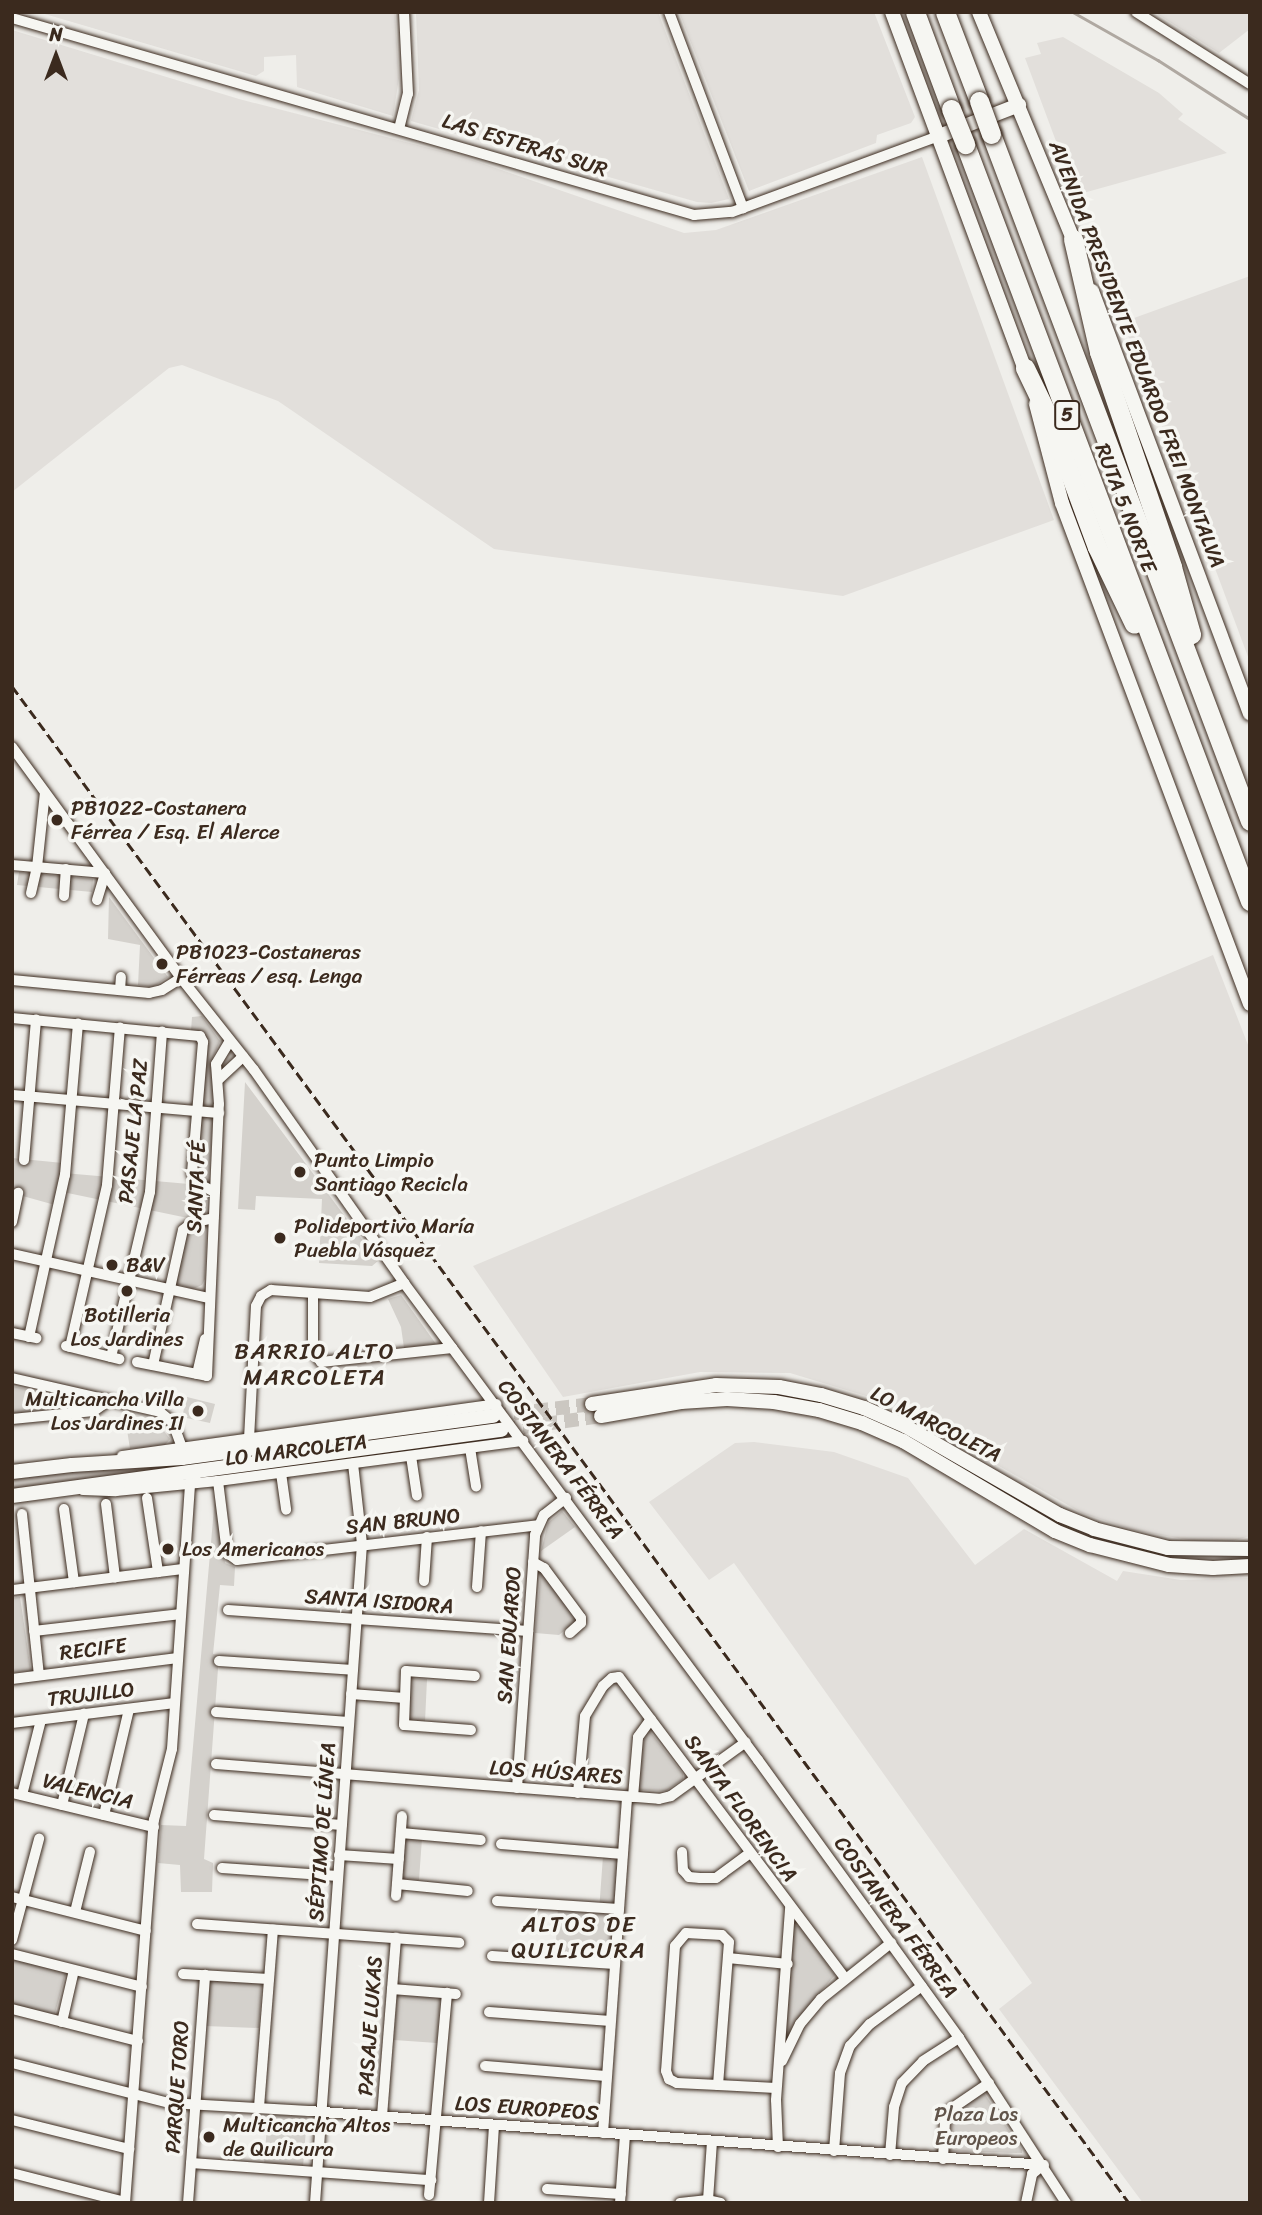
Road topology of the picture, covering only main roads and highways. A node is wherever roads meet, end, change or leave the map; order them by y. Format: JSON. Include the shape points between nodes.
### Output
{"nodes":[{"id":1,"x":892,"y":12,"type":"edge"},
{"id":2,"x":915,"y":12,"type":"edge"},
{"id":3,"x":945,"y":12,"type":"edge"},
{"id":4,"x":979,"y":12,"type":"edge"},
{"id":5,"x":1019,"y":104,"type":"junction"},
{"id":6,"x":939,"y":136,"type":"junction"},
{"id":7,"x":1073,"y":239,"type":"junction"},
{"id":8,"x":1025,"y":368,"type":"junction"},
{"id":9,"x":1169,"y":686,"type":"junction"},
{"id":10,"x":1208,"y":710,"type":"junction"},
{"id":11,"x":1250,"y":713,"type":"edge"},
{"id":12,"x":1250,"y":821,"type":"edge"},
{"id":13,"x":1250,"y":901,"type":"edge"},
{"id":14,"x":1250,"y":1004,"type":"edge"},
{"id":15,"x":495,"y":1410,"type":"tunnel mouth"},
{"id":16,"x":502,"y":1430,"type":"tunnel mouth"},
{"id":17,"x":72,"y":1465,"type":"junction"},
{"id":18,"x":12,"y":1472,"type":"edge"},
{"id":19,"x":75,"y":1487,"type":"junction"},
{"id":20,"x":1013,"y":1488,"type":"junction"},
{"id":21,"x":12,"y":1496,"type":"edge"},
{"id":22,"x":1033,"y":1499,"type":"junction"},
{"id":23,"x":1002,"y":1500,"type":"junction"},
{"id":24,"x":1022,"y":1512,"type":"junction"},
{"id":25,"x":1250,"y":1549,"type":"edge"},
{"id":26,"x":1250,"y":1566,"type":"edge"}],
"edges":[{"from":1,"to":6,"type":"main road"},
{"from":2,"to":9,"type":"highway","name":"RUTA 5 NORTE","number":"5","bridge":true},
{"from":3,"to":10,"type":"highway","name":"RUTA 5 NORTE","number":"5","bridge":true},
{"from":4,"to":5,"type":"main road","name":"AVENIDA PRESIDENTE EDUARDO FREI MONTALVA"},
{"from":5,"to":6,"type":"main road","name":"LAS ESTERAS SUR"},
{"from":5,"to":7,"type":"main road","name":"AVENIDA PRESIDENTE EDUARDO FREI MONTALVA"},
{"from":6,"to":8,"type":"main road"},
{"from":7,"to":10,"type":"highway","via":[[1099,352],[1172,566]]},
{"from":7,"to":11,"type":"main road","name":"AVENIDA PRESIDENTE EDUARDO FREI MONTALVA"},
{"from":8,"to":9,"type":"highway","via":[[1050,421],[1101,558]]},
{"from":8,"to":14,"type":"main road","via":[[1065,512]]},
{"from":9,"to":13,"type":"highway","name":"RUTA 5 NORTE","number":"5"},
{"from":10,"to":12,"type":"highway","name":"RUTA 5 NORTE","number":"5"},
{"from":15,"to":17,"type":"main road","name":"LO MARCOLETA","via":[[182,1458]]},
{"from":16,"to":19,"type":"main road","name":"LO MARCOLETA","via":[[195,1477]]},
{"from":17,"to":18,"type":"main road","name":"LO MARCOLETA"},
{"from":17,"to":19,"type":"main road"},
{"from":19,"to":21,"type":"main road","name":"LO MARCOLETA"},
{"from":20,"to":22,"type":"main road","name":"LO MARCOLETA"},
{"from":20,"to":23,"type":"main road"},
{"from":20,"to":23,"type":"main road","name":"LO MARCOLETA","via":[[885,1417],[800,1391],[716,1385],[597,1410],[716,1400],[807,1408],[893,1436]]},
{"from":22,"to":24,"type":"main road"},
{"from":22,"to":25,"type":"main road","name":"LO MARCOLETA","via":[[1129,1541],[1185,1550]]},
{"from":23,"to":24,"type":"main road","name":"LO MARCOLETA"},
{"from":24,"to":26,"type":"main road","name":"LO MARCOLETA","via":[[1072,1538],[1126,1556],[1191,1567]]}]}
